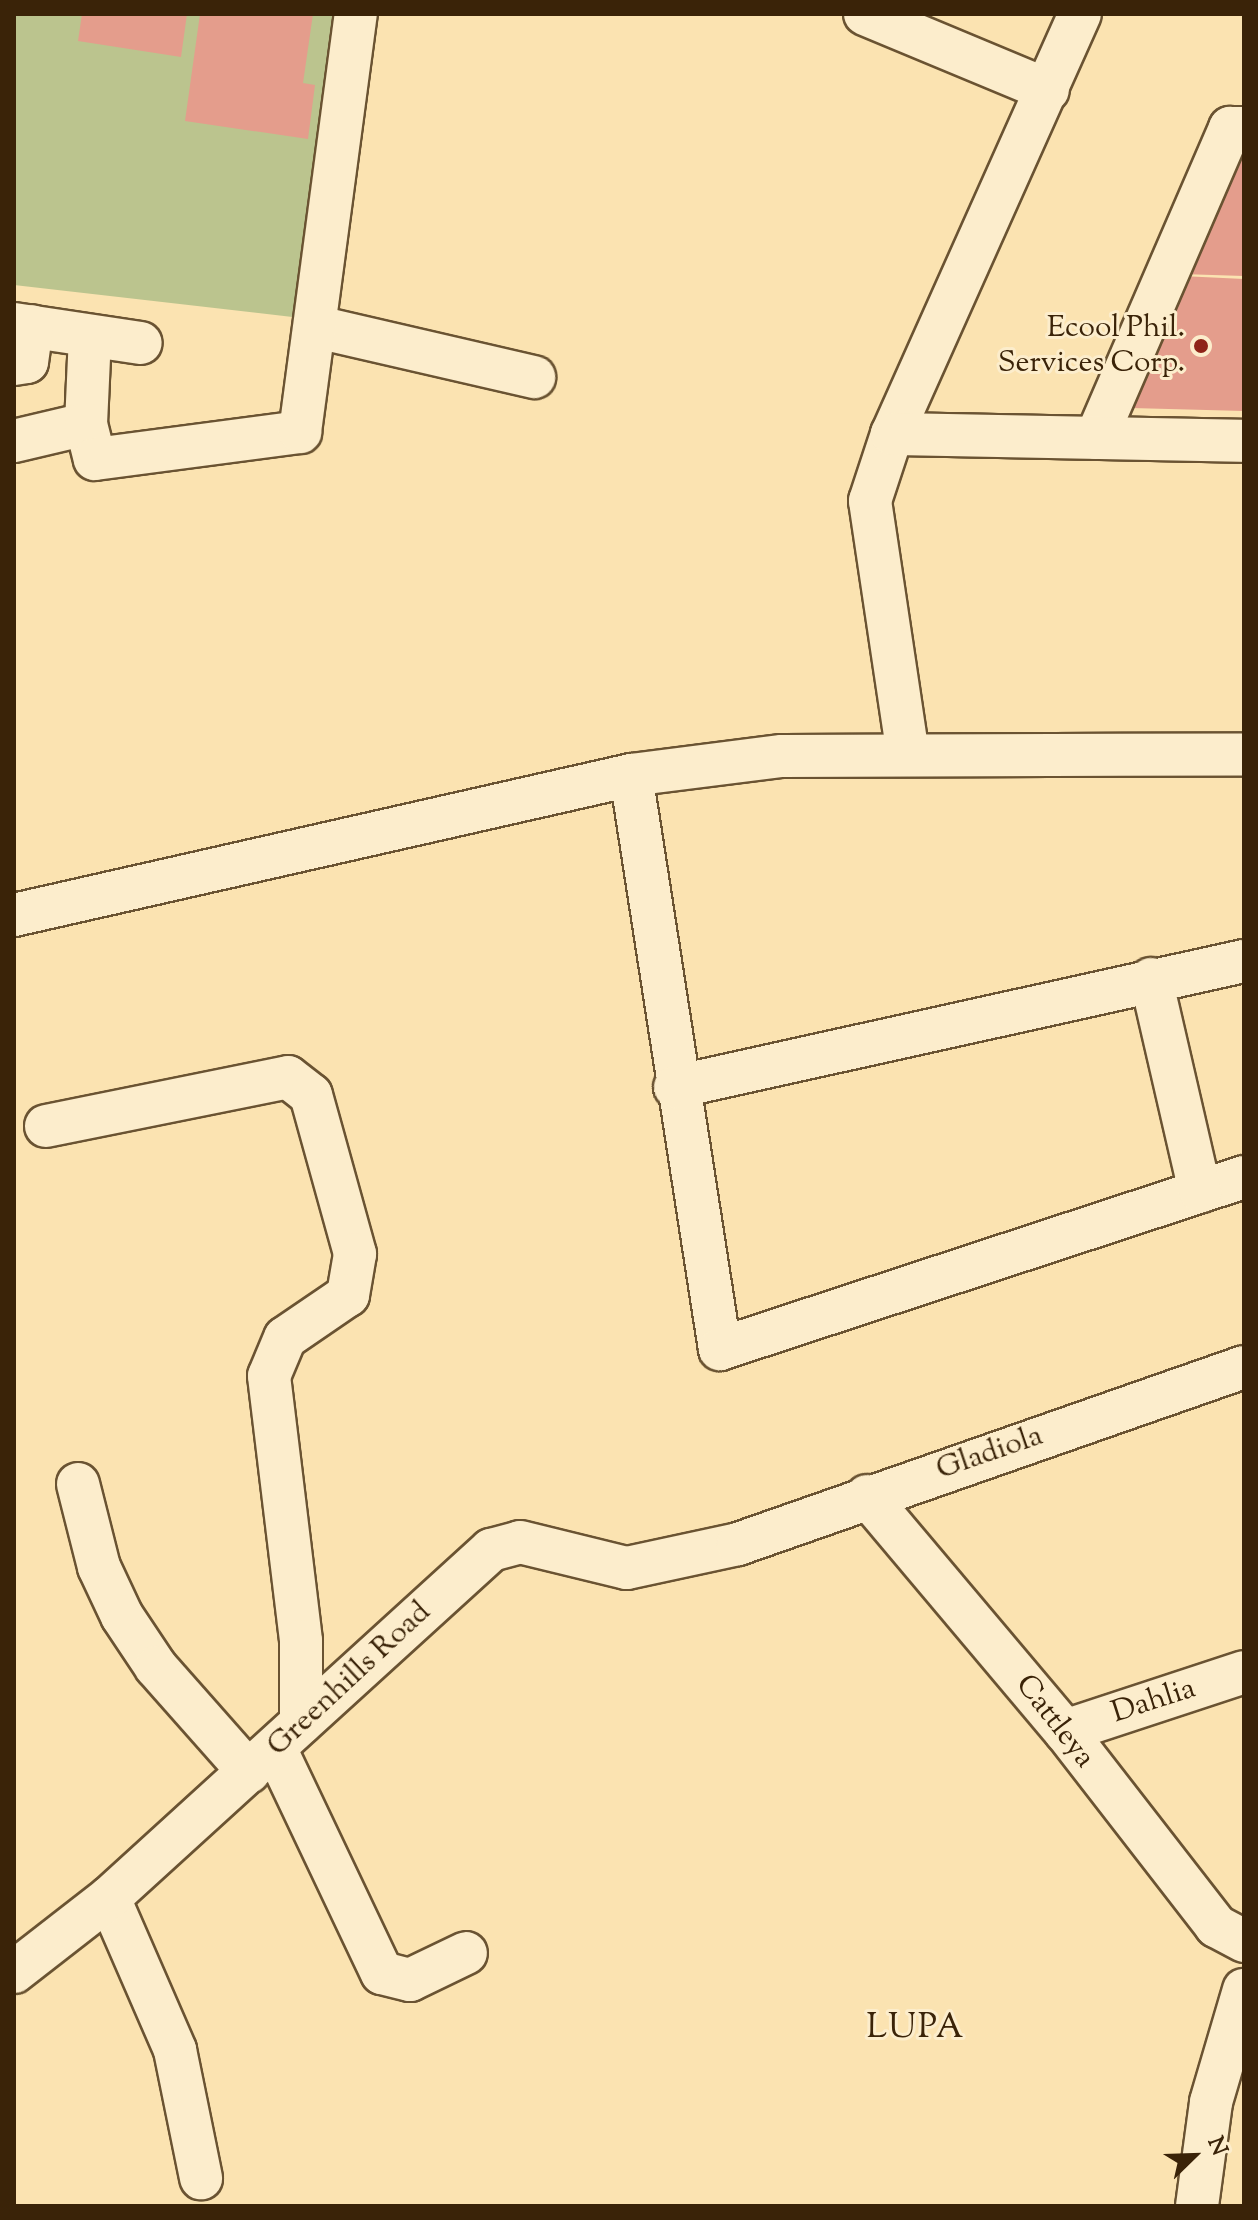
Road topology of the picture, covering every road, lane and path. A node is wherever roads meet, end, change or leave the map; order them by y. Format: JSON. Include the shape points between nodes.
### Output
{"nodes":[{"id":1,"x":356,"y":14,"type":"edge"},
{"id":2,"x":865,"y":14,"type":"edge"},
{"id":3,"x":1080,"y":14,"type":"edge"},
{"id":4,"x":1048,"y":90,"type":"junction"},
{"id":5,"x":1244,"y":128,"type":"edge"},
{"id":6,"x":23,"y":325,"type":"edge"},
{"id":7,"x":317,"y":327,"type":"junction"},
{"id":8,"x":90,"y":336,"type":"junction"},
{"id":9,"x":141,"y":343,"type":"dead end"},
{"id":10,"x":14,"y":364,"type":"edge"},
{"id":11,"x":534,"y":377,"type":"dead end"},
{"id":12,"x":86,"y":424,"type":"junction"},
{"id":13,"x":892,"y":434,"type":"junction"},
{"id":14,"x":1096,"y":438,"type":"junction"},
{"id":15,"x":14,"y":441,"type":"edge"},
{"id":16,"x":1244,"y":441,"type":"edge"},
{"id":17,"x":1244,"y":754,"type":"edge"},
{"id":18,"x":908,"y":755,"type":"junction"},
{"id":19,"x":631,"y":775,"type":"junction"},
{"id":20,"x":14,"y":915,"type":"edge"},
{"id":21,"x":1244,"y":961,"type":"edge"},
{"id":22,"x":1151,"y":979,"type":"junction"},
{"id":23,"x":675,"y":1087,"type":"junction"},
{"id":24,"x":46,"y":1126,"type":"dead end"},
{"id":25,"x":1244,"y":1177,"type":"edge"},
{"id":26,"x":1200,"y":1191,"type":"junction"},
{"id":27,"x":1244,"y":1367,"type":"edge"},
{"id":28,"x":78,"y":1484,"type":"dead end"},
{"id":29,"x":867,"y":1496,"type":"junction"},
{"id":30,"x":738,"y":1544,"type":"joint"},
{"id":31,"x":1244,"y":1672,"type":"edge"},
{"id":32,"x":1065,"y":1731,"type":"junction"},
{"id":33,"x":275,"y":1748,"type":"junction"},
{"id":34,"x":109,"y":1898,"type":"junction"},
{"id":35,"x":1244,"y":1941,"type":"edge"},
{"id":36,"x":466,"y":1953,"type":"dead end"},
{"id":37,"x":19,"y":1957,"type":"edge"},
{"id":38,"x":1244,"y":1990,"type":"edge"},
{"id":39,"x":201,"y":2178,"type":"dead end"},
{"id":40,"x":1197,"y":2206,"type":"edge"}],
"edges":[{"from":1,"to":7,"type":"street"},
{"from":2,"to":4,"type":"street"},
{"from":3,"to":4,"type":"street"},
{"from":4,"to":13,"type":"street"},
{"from":5,"to":14,"type":"street","via":[[1230,128]]},
{"from":6,"to":8,"type":"street"},
{"from":6,"to":10,"type":"street","via":[[27,362]]},
{"from":7,"to":11,"type":"street"},
{"from":7,"to":12,"type":"street","via":[[300,432],[95,459]]},
{"from":8,"to":9,"type":"street"},
{"from":8,"to":12,"type":"street"},
{"from":12,"to":15,"type":"street"},
{"from":13,"to":14,"type":"street"},
{"from":13,"to":18,"type":"street","via":[[870,501]]},
{"from":14,"to":16,"type":"street"},
{"from":17,"to":18,"type":"street"},
{"from":18,"to":19,"type":"street","via":[[782,756]]},
{"from":19,"to":20,"type":"street"},
{"from":19,"to":23,"type":"street"},
{"from":21,"to":22,"type":"street"},
{"from":22,"to":23,"type":"street"},
{"from":22,"to":26,"type":"street"},
{"from":23,"to":26,"type":"street","via":[[720,1349]]},
{"from":24,"to":33,"type":"street","via":[[288,1077],[311,1095],[355,1254],[348,1295],[285,1338],[269,1376],[301,1641]]},
{"from":25,"to":26,"type":"street"},
{"from":27,"to":29,"type":"street","name":"Gladiola"},
{"from":28,"to":33,"type":"street","via":[[99,1567],[122,1616],[156,1667]]},
{"from":29,"to":30,"type":"street","name":"Gladiola"},
{"from":29,"to":32,"type":"street","name":"Cattleya"},
{"from":30,"to":33,"type":"street","name":"Greenhills Road","via":[[627,1568],[520,1542],[491,1550]]},
{"from":31,"to":32,"type":"street","name":"Dahlia"},
{"from":32,"to":35,"type":"street","name":"Cattleya","via":[[1216,1926]]},
{"from":33,"to":34,"type":"street","name":"Greenhills Road"},
{"from":33,"to":36,"type":"street","via":[[382,1973],[410,1980]]},
{"from":34,"to":37,"type":"street","name":"Greenhills Road"},
{"from":34,"to":39,"type":"street","via":[[175,2050]]},
{"from":38,"to":40,"type":"street","via":[[1211,2102]]}]}
